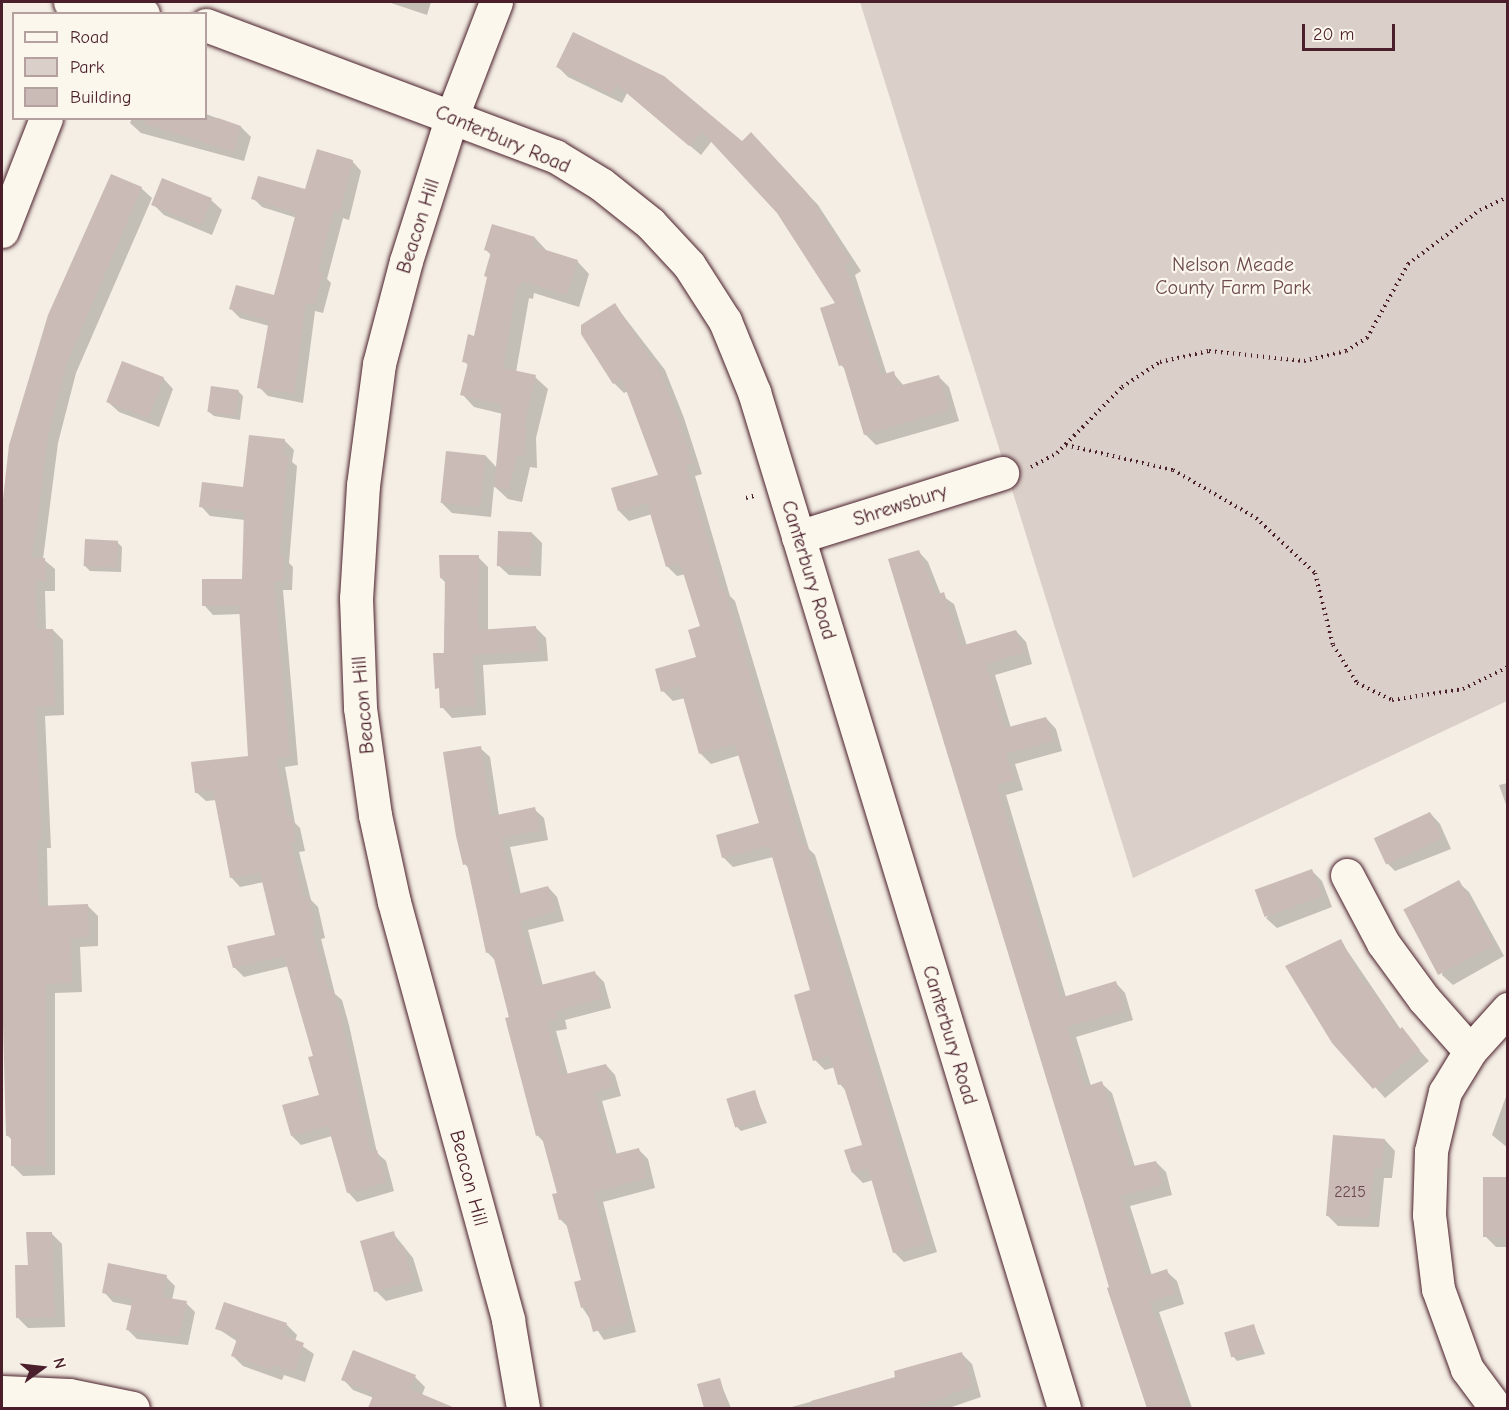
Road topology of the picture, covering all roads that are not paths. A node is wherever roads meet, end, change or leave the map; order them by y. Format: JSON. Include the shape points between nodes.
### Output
{"nodes":[{"id":1,"x":496,"y":2,"type":"edge"},
{"id":2,"x":82,"y":6,"type":"edge"},
{"id":3,"x":128,"y":12,"type":"edge"},
{"id":4,"x":207,"y":25,"type":"edge"},
{"id":5,"x":452,"y":116,"type":"junction"},
{"id":6,"x":45,"y":120,"type":"edge"},
{"id":7,"x":2,"y":231,"type":"edge"},
{"id":8,"x":1002,"y":473,"type":"road end"},
{"id":9,"x":798,"y":537,"type":"junction"},
{"id":10,"x":1347,"y":875,"type":"dead end"},
{"id":11,"x":1508,"y":1009,"type":"edge"},
{"id":12,"x":1470,"y":1051,"type":"junction"},
{"id":13,"x":2,"y":1392,"type":"edge"},
{"id":14,"x":133,"y":1408,"type":"edge"},
{"id":15,"x":523,"y":1408,"type":"edge"},
{"id":16,"x":1064,"y":1408,"type":"edge"},
{"id":17,"x":1496,"y":1408,"type":"edge"}],
"edges":[{"from":1,"to":5,"type":"street","name":"Beacon Hill"},
{"from":2,"to":3,"type":"street"},
{"from":4,"to":5,"type":"street","name":"Canterbury Road"},
{"from":5,"to":9,"type":"street","name":"Canterbury Road","via":[[555,156],[601,184],[650,223],[690,265],[725,321],[754,392]]},
{"from":5,"to":15,"type":"street","name":"Beacon Hill","via":[[379,364],[363,485],[357,587],[360,708],[375,815],[393,902],[508,1320]]},
{"from":6,"to":7,"type":"street"},
{"from":8,"to":9,"type":"street","name":"Shrewsbury"},
{"from":9,"to":16,"type":"street","name":"Canterbury Road"},
{"from":10,"to":12,"type":"street","via":[[1383,943],[1424,999]]},
{"from":11,"to":12,"type":"street"},
{"from":12,"to":17,"type":"street","via":[[1445,1092],[1434,1132],[1429,1215],[1438,1289],[1467,1369]]},
{"from":13,"to":14,"type":"street","via":[[69,1395]]}]}
